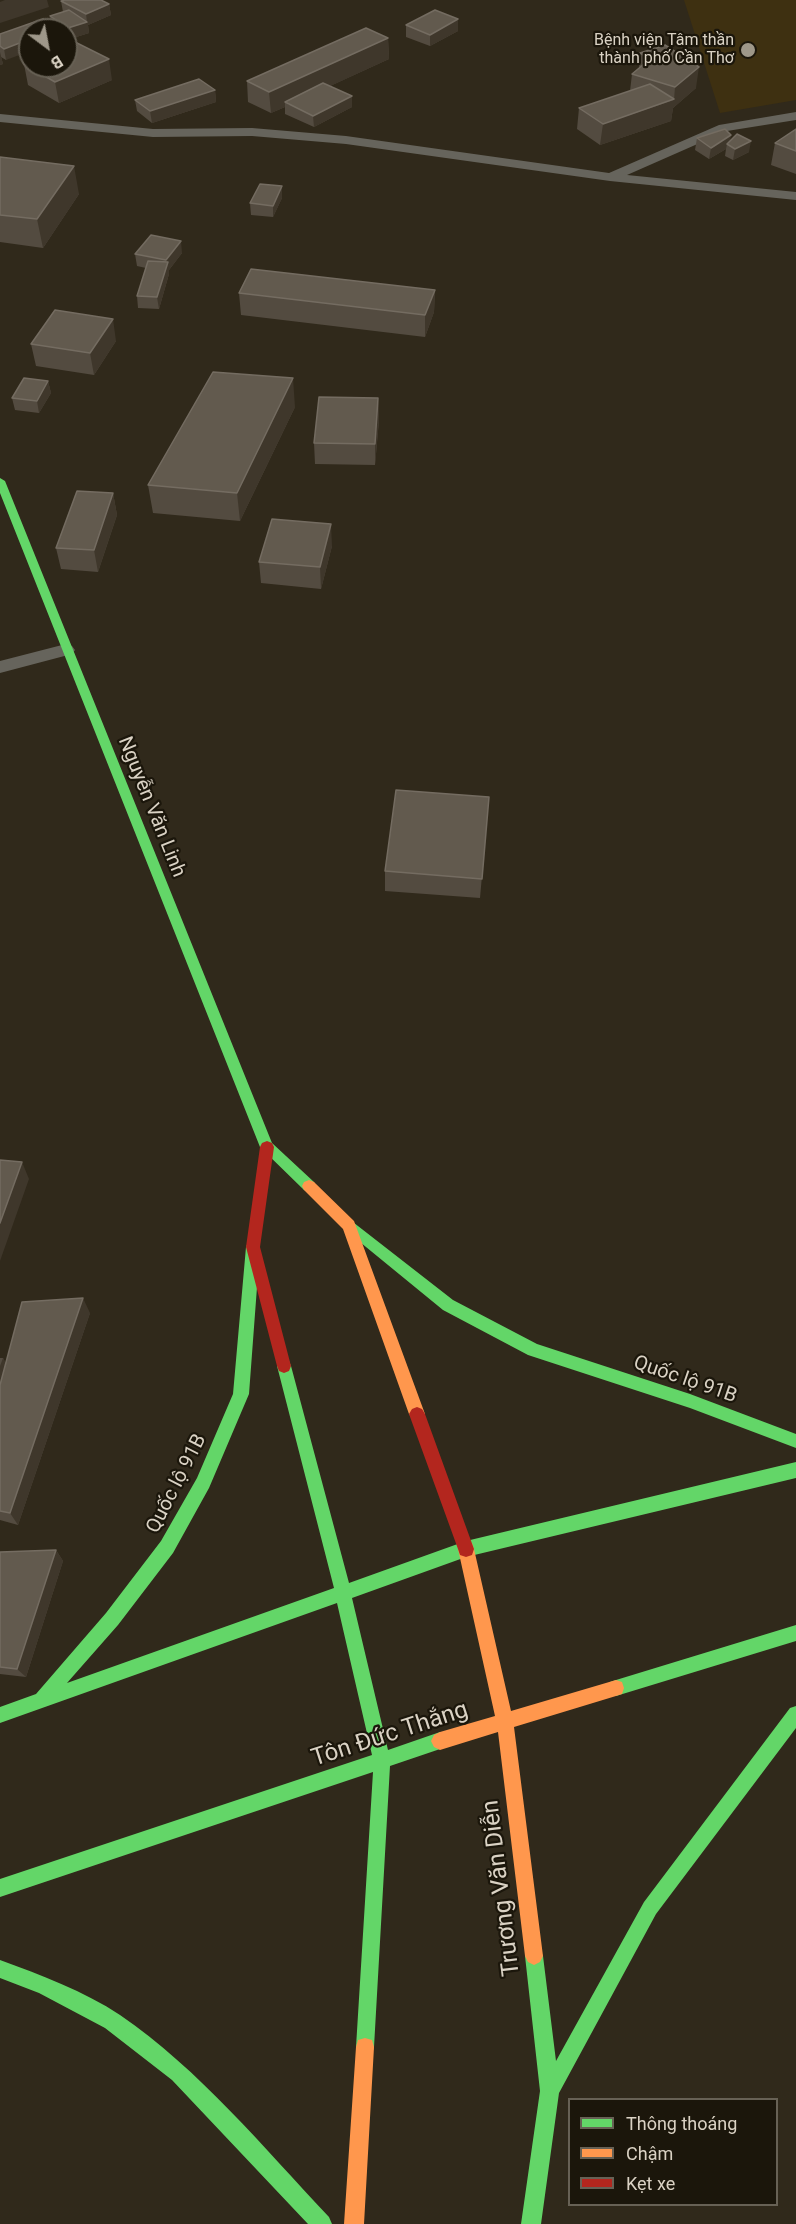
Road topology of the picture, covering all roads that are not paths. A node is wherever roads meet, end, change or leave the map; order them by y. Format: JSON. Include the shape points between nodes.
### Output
{"nodes":[{"id":1,"x":796,"y":116,"type":"edge"},
{"id":2,"x":0,"y":118,"type":"edge"},
{"id":3,"x":610,"y":177,"type":"junction"},
{"id":4,"x":796,"y":196,"type":"edge"},
{"id":5,"x":0,"y":481,"type":"edge"},
{"id":6,"x":66,"y":650,"type":"junction"},
{"id":7,"x":0,"y":667,"type":"edge"},
{"id":8,"x":267,"y":1147,"type":"junction"},
{"id":9,"x":349,"y":1225,"type":"junction"},
{"id":10,"x":253,"y":1247,"type":"junction"},
{"id":11,"x":796,"y":1441,"type":"edge"},
{"id":12,"x":796,"y":1470,"type":"edge"},
{"id":13,"x":466,"y":1549,"type":"junction"},
{"id":14,"x":343,"y":1592,"type":"junction"},
{"id":15,"x":796,"y":1633,"type":"edge"},
{"id":16,"x":42,"y":1700,"type":"junction"},
{"id":17,"x":796,"y":1714,"type":"edge"},
{"id":18,"x":0,"y":1715,"type":"edge"},
{"id":19,"x":505,"y":1721,"type":"junction"},
{"id":20,"x":382,"y":1760,"type":"junction"},
{"id":21,"x":0,"y":1888,"type":"edge"},
{"id":22,"x":0,"y":1969,"type":"edge"},
{"id":23,"x":550,"y":2091,"type":"junction"},
{"id":24,"x":322,"y":2224,"type":"edge"},
{"id":25,"x":354,"y":2224,"type":"edge"},
{"id":26,"x":531,"y":2224,"type":"edge"}],
"edges":[{"from":1,"to":3,"type":"lane","via":[[724,128]]},
{"from":2,"to":3,"type":"lane","via":[[153,133],[252,132],[346,140]]},
{"from":3,"to":4,"type":"lane"},
{"from":5,"to":6,"type":"main road","name":"Nguyễn Văn Linh"},
{"from":6,"to":7,"type":"lane"},
{"from":6,"to":8,"type":"main road","name":"Nguyễn Văn Linh"},
{"from":8,"to":9,"type":"main road","name":"Quốc lộ 91B"},
{"from":8,"to":10,"type":"main road","name":"Quốc lộ 91B"},
{"from":9,"to":11,"type":"main road","name":"Quốc lộ 91B","via":[[448,1305],[533,1350],[690,1401]]},
{"from":9,"to":13,"type":"main road","name":"Quốc lộ 91B"},
{"from":10,"to":14,"type":"main road","name":"Quốc lộ 91B"},
{"from":10,"to":16,"type":"main road","name":"Quốc lộ 91B","via":[[241,1394],[203,1484],[167,1547]]},
{"from":12,"to":13,"type":"main road"},
{"from":13,"to":14,"type":"main road"},
{"from":13,"to":19,"type":"main road","name":"Trương Văn Diễn"},
{"from":14,"to":16,"type":"main road"},
{"from":14,"to":20,"type":"main road"},
{"from":15,"to":19,"type":"main road","name":"Tôn Đức Thắng"},
{"from":16,"to":18,"type":"main road"},
{"from":17,"to":23,"type":"main road","via":[[650,1908]]},
{"from":19,"to":20,"type":"main road","name":"Tôn Đức Thắng"},
{"from":19,"to":23,"type":"main road","name":"Trương Văn Diễn"},
{"from":20,"to":21,"type":"main road","name":"Tôn Đức Thắng"},
{"from":20,"to":25,"type":"main road"},
{"from":22,"to":24,"type":"main road","via":[[44,1985],[112,2021],[179,2073]]},
{"from":23,"to":26,"type":"main road","name":"Trương Văn Diễn"}]}
